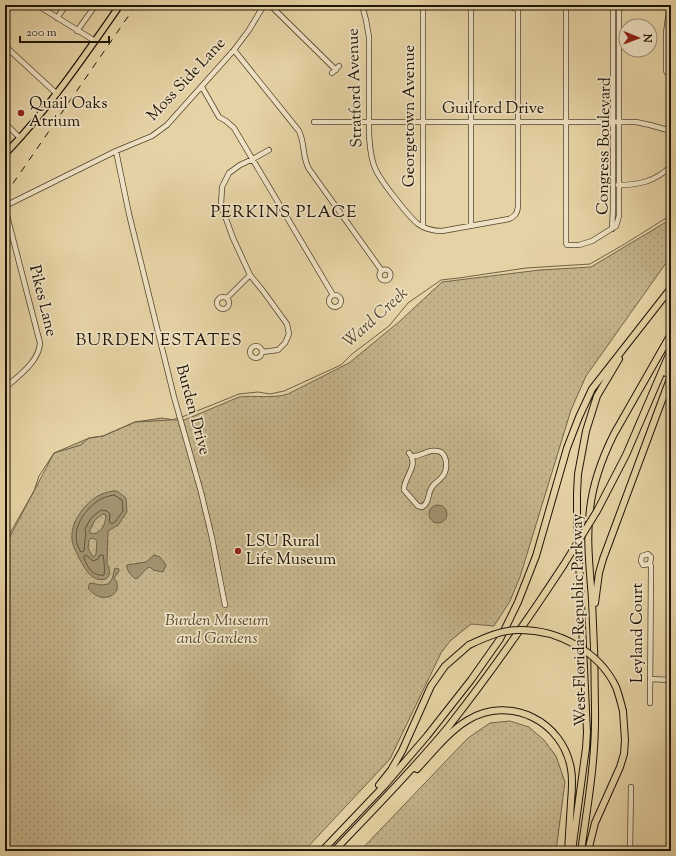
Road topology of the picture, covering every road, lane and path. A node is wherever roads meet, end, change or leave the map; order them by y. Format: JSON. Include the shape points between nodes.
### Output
{"nodes":[{"id":1,"x":37,"y":5,"type":"edge"},
{"id":2,"x":66,"y":5,"type":"edge"},
{"id":3,"x":120,"y":5,"type":"edge"},
{"id":4,"x":264,"y":5,"type":"edge"},
{"id":5,"x":270,"y":5,"type":"edge"},
{"id":6,"x":362,"y":5,"type":"edge"},
{"id":7,"x":423,"y":5,"type":"edge"},
{"id":8,"x":471,"y":5,"type":"edge"},
{"id":9,"x":503,"y":5,"type":"edge"},
{"id":10,"x":566,"y":5,"type":"edge"},
{"id":11,"x":613,"y":5,"type":"edge"},
{"id":12,"x":619,"y":5,"type":"edge"},
{"id":13,"x":670,"y":5,"type":"edge"},
{"id":14,"x":518,"y":7,"type":"edge"},
{"id":15,"x":92,"y":10,"type":"dead end"},
{"id":16,"x":613,"y":11,"type":"junction"},
{"id":17,"x":619,"y":11,"type":"junction"},
{"id":18,"x":57,"y":18,"type":"junction"},
{"id":19,"x":77,"y":31,"type":"junction"},
{"id":20,"x":95,"y":41,"type":"junction"},
{"id":21,"x":5,"y":46,"type":"edge"},
{"id":22,"x":234,"y":50,"type":"junction"},
{"id":23,"x":612,"y":67,"type":"junction"},
{"id":24,"x":619,"y":67,"type":"junction"},
{"id":25,"x":336,"y":70,"type":"dead end"},
{"id":26,"x":671,"y":79,"type":"edge"},
{"id":27,"x":202,"y":87,"type":"junction"},
{"id":28,"x":57,"y":94,"type":"junction"},
{"id":29,"x":314,"y":122,"type":"dead end"},
{"id":30,"x":369,"y":122,"type":"junction"},
{"id":31,"x":423,"y":122,"type":"junction"},
{"id":32,"x":471,"y":122,"type":"junction"},
{"id":33,"x":518,"y":122,"type":"junction"},
{"id":34,"x":566,"y":122,"type":"junction"},
{"id":35,"x":5,"y":123,"type":"edge"},
{"id":36,"x":613,"y":123,"type":"junction"},
{"id":37,"x":619,"y":123,"type":"junction"},
{"id":38,"x":671,"y":131,"type":"edge"},
{"id":39,"x":20,"y":138,"type":"junction"},
{"id":40,"x":269,"y":150,"type":"dead end"},
{"id":41,"x":116,"y":151,"type":"junction"},
{"id":42,"x":5,"y":154,"type":"edge"},
{"id":43,"x":253,"y":159,"type":"junction"},
{"id":44,"x":671,"y":166,"type":"edge"},
{"id":45,"x":619,"y":185,"type":"junction"},
{"id":46,"x":613,"y":186,"type":"junction"},
{"id":47,"x":5,"y":207,"type":"edge"},
{"id":48,"x":613,"y":210,"type":"junction"},
{"id":49,"x":619,"y":210,"type":"junction"},
{"id":50,"x":471,"y":226,"type":"junction"},
{"id":51,"x":423,"y":227,"type":"junction"},
{"id":52,"x":612,"y":229,"type":"junction"},
{"id":53,"x":382,"y":271,"type":"dead end"},
{"id":54,"x":250,"y":275,"type":"junction"},
{"id":55,"x":671,"y":288,"type":"edge"},
{"id":56,"x":333,"y":295,"type":"dead end"},
{"id":57,"x":227,"y":298,"type":"dead end"},
{"id":58,"x":671,"y":334,"type":"edge"},
{"id":59,"x":632,"y":337,"type":"junction"},
{"id":60,"x":671,"y":350,"type":"edge"},
{"id":61,"x":262,"y":352,"type":"dead end"},
{"id":62,"x":671,"y":362,"type":"edge"},
{"id":63,"x":671,"y":376,"type":"edge"},
{"id":64,"x":5,"y":388,"type":"edge"},
{"id":65,"x":638,"y":428,"type":"junction"},
{"id":66,"x":410,"y":455,"type":"joint"},
{"id":67,"x":650,"y":564,"type":"dead end"},
{"id":68,"x":225,"y":605,"type":"dead end"},
{"id":69,"x":594,"y":632,"type":"junction"},
{"id":70,"x":650,"y":679,"type":"junction"},
{"id":71,"x":671,"y":680,"type":"edge"},
{"id":72,"x":650,"y":703,"type":"dead end"},
{"id":73,"x":631,"y":787,"type":"dead end"},
{"id":74,"x":389,"y":794,"type":"junction"},
{"id":75,"x":369,"y":802,"type":"junction"},
{"id":76,"x":322,"y":851,"type":"edge"},
{"id":77,"x":334,"y":851,"type":"edge"},
{"id":78,"x":568,"y":851,"type":"edge"},
{"id":79,"x":572,"y":851,"type":"edge"},
{"id":80,"x":581,"y":851,"type":"edge"},
{"id":81,"x":588,"y":851,"type":"edge"},
{"id":82,"x":630,"y":851,"type":"edge"}],
"edges":[{"from":1,"to":18,"type":"street"},
{"from":2,"to":18,"type":"street"},
{"from":3,"to":20,"type":"main road"},
{"from":4,"to":22,"type":"street","name":"Moss Side Lane"},
{"from":5,"to":25,"type":"street"},
{"from":6,"to":30,"type":"street","name":"Stratford Avenue","via":[[369,37]]},
{"from":7,"to":31,"type":"street","name":"Georgetown Avenue"},
{"from":8,"to":32,"type":"street"},
{"from":9,"to":14,"type":"street"},
{"from":10,"to":34,"type":"street"},
{"from":11,"to":16,"type":"street","name":"Congress Boulevard"},
{"from":12,"to":17,"type":"street","name":"Congress Boulevard"},
{"from":13,"to":26,"type":"street","via":[[666,33],[666,71]]},
{"from":14,"to":33,"type":"street"},
{"from":15,"to":19,"type":"street"},
{"from":16,"to":17,"type":"street"},
{"from":16,"to":23,"type":"street","name":"Congress Boulevard"},
{"from":17,"to":24,"type":"street","name":"Congress Boulevard"},
{"from":18,"to":19,"type":"street"},
{"from":19,"to":20,"type":"street"},
{"from":20,"to":28,"type":"main road"},
{"from":21,"to":28,"type":"street"},
{"from":22,"to":27,"type":"street","name":"Moss Side Lane"},
{"from":22,"to":53,"type":"street","via":[[299,131],[305,162],[309,169]]},
{"from":23,"to":24,"type":"street"},
{"from":23,"to":36,"type":"street","name":"Congress Boulevard"},
{"from":24,"to":37,"type":"street","name":"Congress Boulevard"},
{"from":27,"to":41,"type":"street","name":"Moss Side Lane","via":[[167,125],[152,136]]},
{"from":27,"to":43,"type":"street","via":[[219,117],[234,128]]},
{"from":28,"to":39,"type":"main road"},
{"from":29,"to":30,"type":"street","name":"Guilford Drive"},
{"from":30,"to":31,"type":"street","name":"Guilford Drive"},
{"from":30,"to":51,"type":"street","name":"Stratford Avenue","via":[[370,149],[375,168],[413,220]]},
{"from":31,"to":32,"type":"street","name":"Guilford Drive"},
{"from":31,"to":51,"type":"street","name":"Georgetown Avenue"},
{"from":32,"to":33,"type":"street","name":"Guilford Drive"},
{"from":32,"to":50,"type":"street"},
{"from":33,"to":34,"type":"street","name":"Guilford Drive"},
{"from":33,"to":50,"type":"street","via":[[518,207],[515,216]]},
{"from":34,"to":36,"type":"street","name":"Guilford Drive"},
{"from":34,"to":52,"type":"street","via":[[566,243],[586,244]]},
{"from":35,"to":39,"type":"street"},
{"from":36,"to":37,"type":"street","name":"Guilford Drive"},
{"from":36,"to":46,"type":"street","name":"Congress Boulevard"},
{"from":37,"to":38,"type":"street","name":"Guilford Drive","via":[[643,123]]},
{"from":37,"to":45,"type":"street","name":"Congress Boulevard"},
{"from":39,"to":42,"type":"main road"},
{"from":40,"to":43,"type":"street"},
{"from":41,"to":47,"type":"street","name":"Moss Side Lane"},
{"from":41,"to":68,"type":"street","name":"Burden Drive","via":[[178,412],[204,505]]},
{"from":43,"to":54,"type":"street","via":[[240,164],[229,173],[222,187],[221,205]]},
{"from":43,"to":56,"type":"street"},
{"from":44,"to":45,"type":"street","via":[[638,185]]},
{"from":45,"to":46,"type":"street"},
{"from":45,"to":49,"type":"street","name":"Congress Boulevard"},
{"from":46,"to":48,"type":"street","name":"Congress Boulevard"},
{"from":47,"to":64,"type":"street","name":"Pikes Lane","via":[[40,344],[40,352],[35,359]]},
{"from":48,"to":49,"type":"street"},
{"from":48,"to":52,"type":"street","name":"Congress Boulevard"},
{"from":49,"to":52,"type":"street","name":"Congress Boulevard","via":[[618,222]]},
{"from":50,"to":51,"type":"street","via":[[442,231]]},
{"from":54,"to":57,"type":"street"},
{"from":54,"to":61,"type":"street","via":[[264,290],[287,324],[289,334],[278,350]]},
{"from":55,"to":59,"type":"highway"},
{"from":58,"to":69,"type":"highway","name":"West Florida Republic Parkway","via":[[614,434],[598,471],[590,509],[588,539]]},
{"from":59,"to":75,"type":"highway","via":[[592,389],[579,417],[567,448],[536,556],[506,627],[482,665],[451,706]]},
{"from":59,"to":79,"type":"highway","via":[[597,396],[586,431],[578,474],[576,493],[587,732]]},
{"from":60,"to":65,"type":"highway"},
{"from":62,"to":65,"type":"highway","via":[[647,416]]},
{"from":63,"to":69,"type":"highway","via":[[603,559],[596,593]]},
{"from":65,"to":74,"type":"highway","bridge":true,"via":[[596,511],[563,566],[516,635],[448,726]]},
{"from":66,"to":66,"type":"street","via":[[411,472],[404,490],[418,506],[422,507],[427,503],[431,488],[444,474],[446,459],[441,452],[434,451],[415,457]]},
{"from":67,"to":70,"type":"street","name":"Leyland Court"},
{"from":69,"to":80,"type":"highway","name":"West Florida Republic Parkway","via":[[593,766]]},
{"from":70,"to":71,"type":"street"},
{"from":70,"to":72,"type":"street","name":"Leyland Court"},
{"from":73,"to":82,"type":"street"},
{"from":74,"to":77,"type":"highway"},
{"from":74,"to":78,"type":"highway","via":[[468,720],[483,713],[496,711],[526,714],[550,728],[568,755],[572,769]]},
{"from":75,"to":76,"type":"highway"},
{"from":75,"to":81,"type":"highway","bridge":true,"via":[[402,751],[431,686],[445,666],[469,645],[498,633],[517,630],[542,632],[563,638],[596,660],[616,687],[623,711],[624,754],[596,823]]}]}
